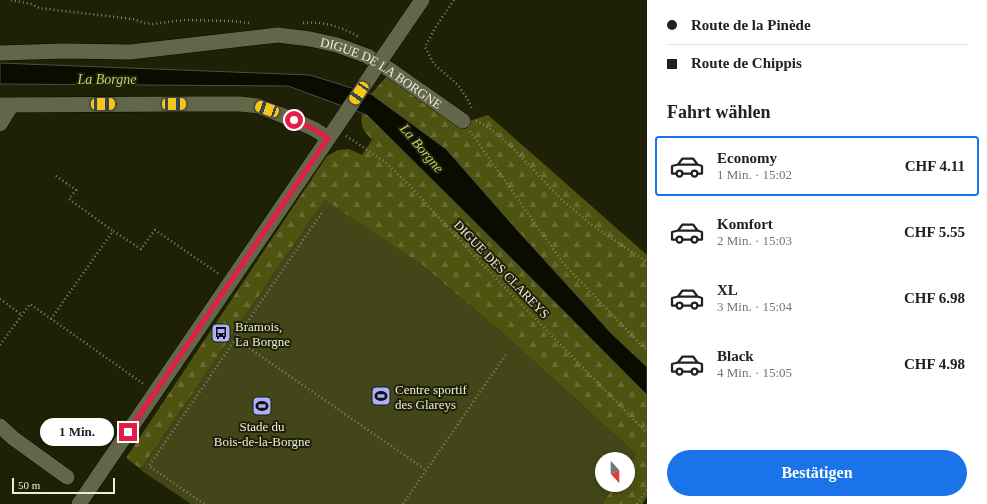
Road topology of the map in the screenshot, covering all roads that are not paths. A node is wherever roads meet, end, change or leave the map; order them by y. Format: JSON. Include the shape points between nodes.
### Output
{"nodes":[{"id":1,"x":422,"y":0,"type":"edge"},
{"id":2,"x":0,"y":53,"type":"edge"},
{"id":3,"x":6,"y":105,"type":"edge"},
{"id":4,"x":463,"y":121,"type":"road end"},
{"id":5,"x":0,"y":124,"type":"edge"},
{"id":6,"x":331,"y":134,"type":"junction"},
{"id":7,"x":0,"y":426,"type":"edge"},
{"id":8,"x":67,"y":477,"type":"dead end"},
{"id":9,"x":79,"y":504,"type":"edge"}],
"edges":[{"from":1,"to":6,"type":"street","bridge":true},
{"from":2,"to":4,"type":"street","name":"DIGUE DE LA BORGNE","via":[[130,52],[278,35],[310,38],[367,56]]},
{"from":3,"to":5,"type":"street"},
{"from":3,"to":6,"type":"street","via":[[240,104],[258,106]]},
{"from":6,"to":9,"type":"street"},
{"from":7,"to":8,"type":"street"}]}
